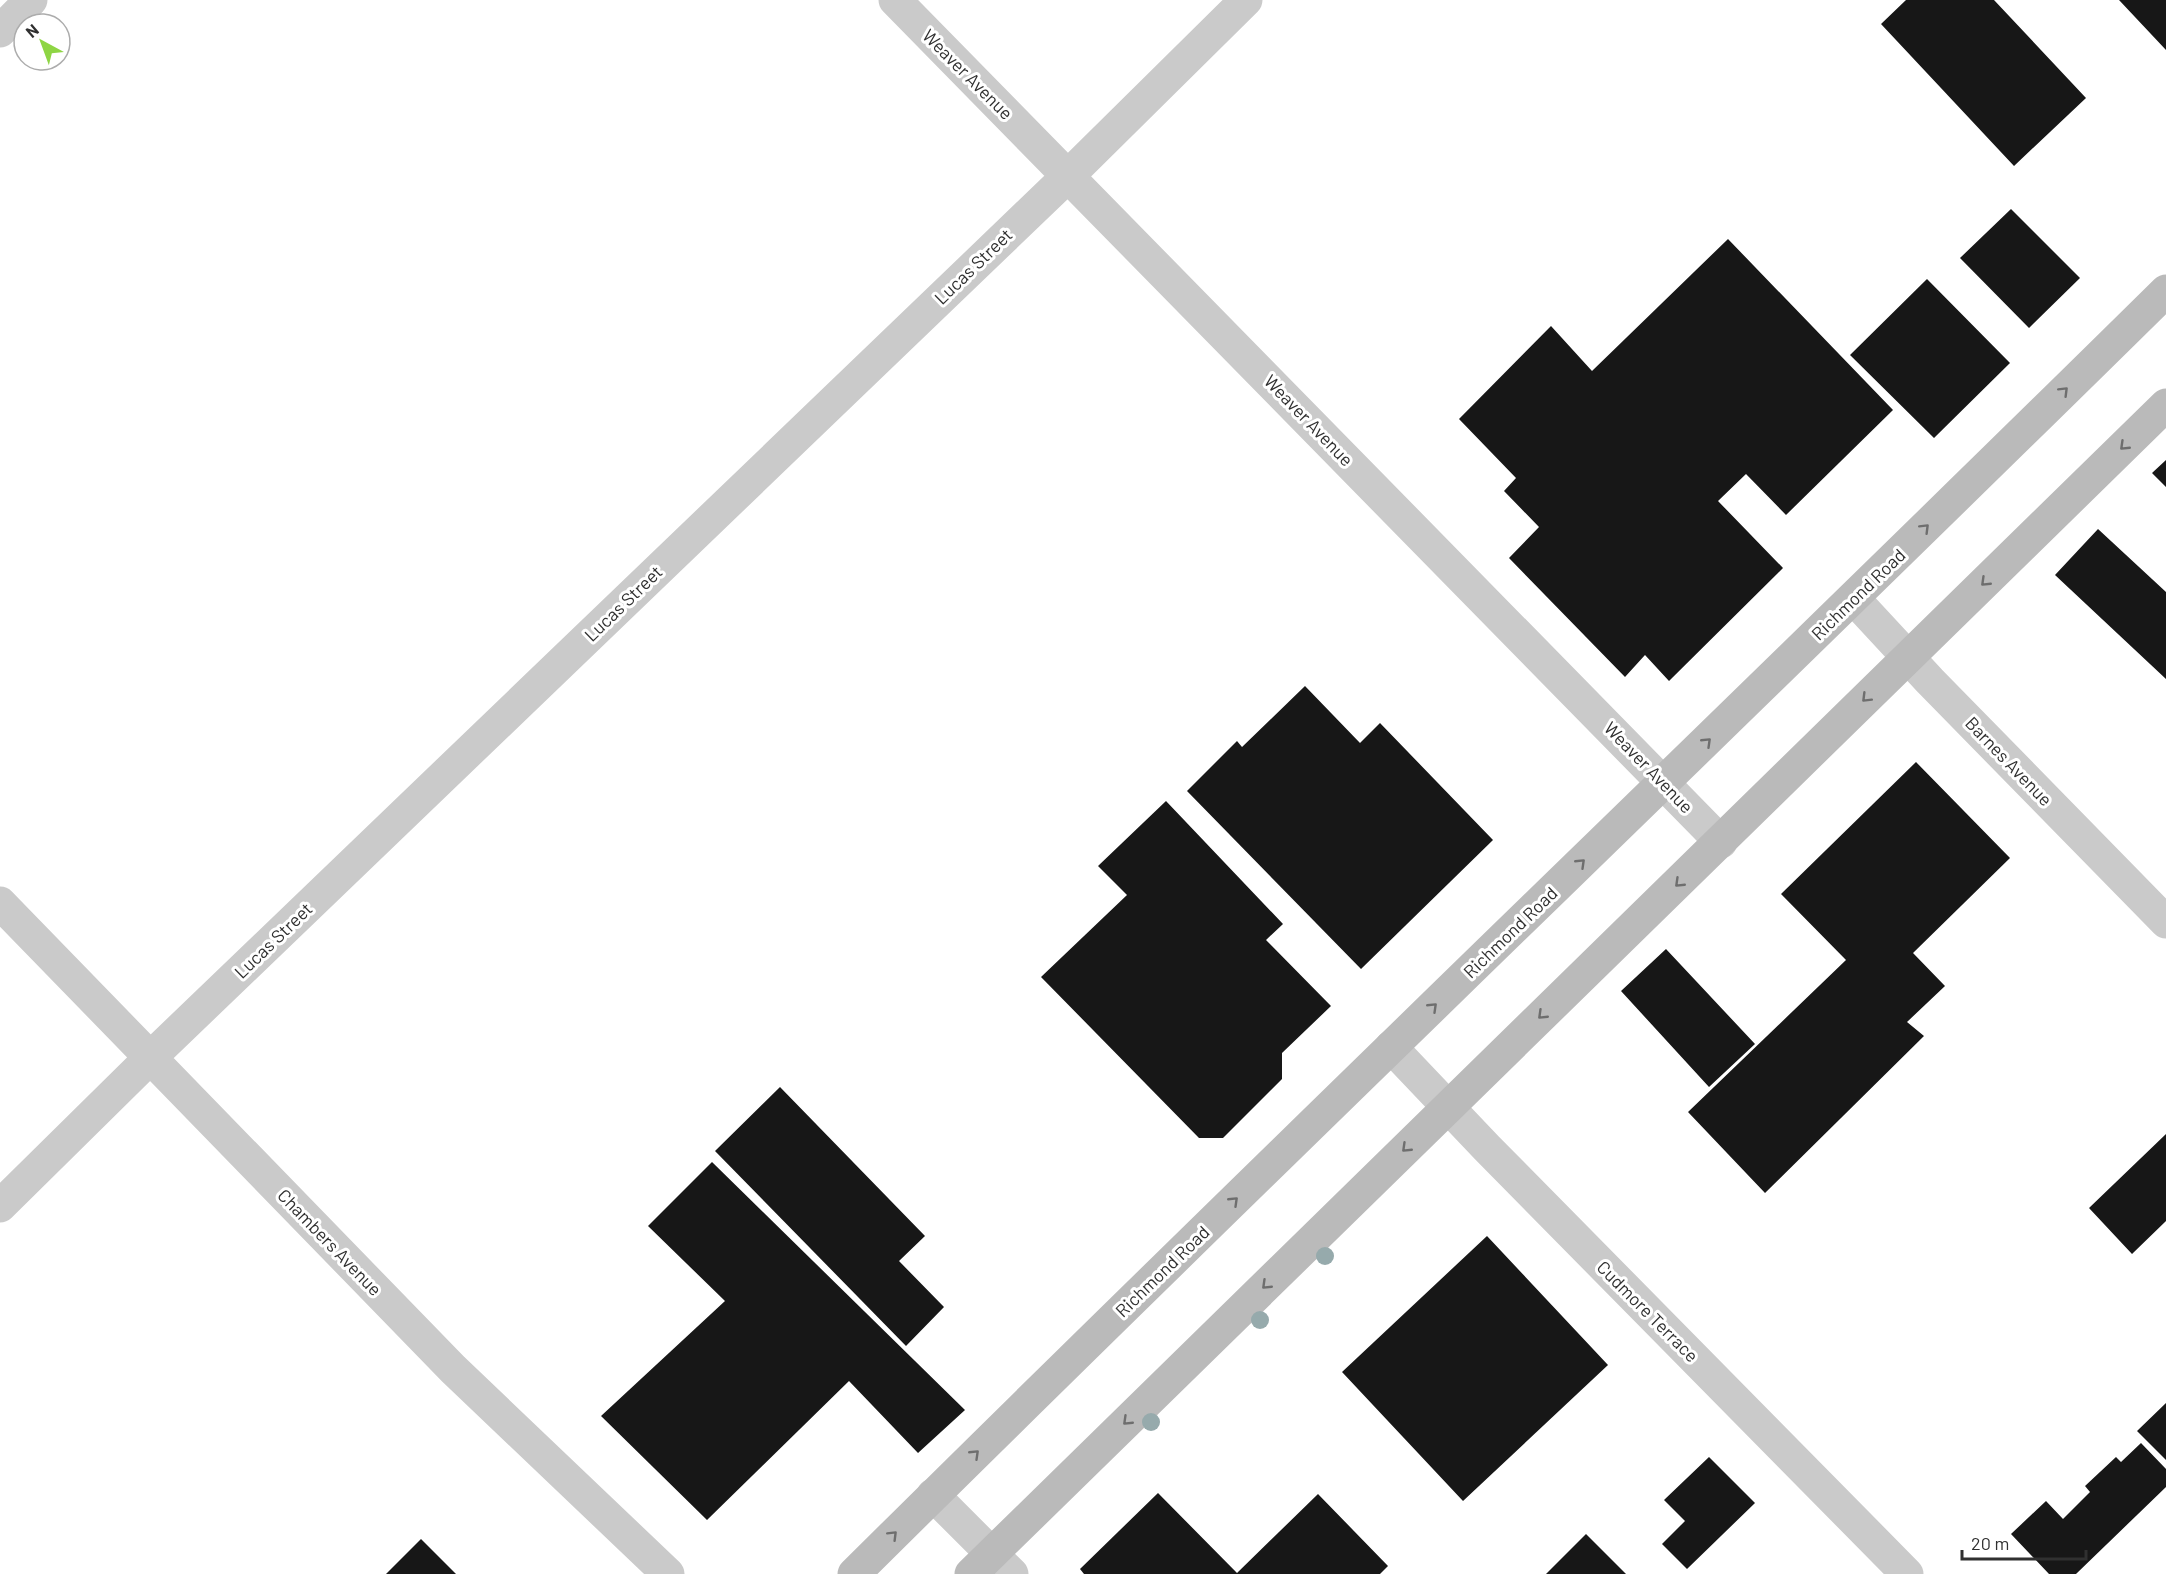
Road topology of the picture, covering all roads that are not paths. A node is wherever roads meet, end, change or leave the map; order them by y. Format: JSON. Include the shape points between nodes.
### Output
{"nodes":[{"id":1,"x":31,"y":0,"type":"edge"},
{"id":2,"x":895,"y":0,"type":"edge"},
{"id":3,"x":1246,"y":0,"type":"edge"},
{"id":4,"x":0,"y":31,"type":"edge"},
{"id":5,"x":1069,"y":175,"type":"junction"},
{"id":6,"x":2166,"y":291,"type":"edge"},
{"id":7,"x":2166,"y":405,"type":"edge"},
{"id":8,"x":1854,"y":599,"type":"junction"},
{"id":9,"x":1908,"y":657,"type":"junction"},
{"id":10,"x":1665,"y":783,"type":"junction"},
{"id":11,"x":1721,"y":842,"type":"junction"},
{"id":12,"x":0,"y":903,"type":"edge"},
{"id":13,"x":2166,"y":922,"type":"edge"},
{"id":14,"x":1391,"y":1047,"type":"junction"},
{"id":15,"x":151,"y":1057,"type":"junction"},
{"id":16,"x":1448,"y":1107,"type":"junction"},
{"id":17,"x":0,"y":1206,"type":"edge"},
{"id":18,"x":933,"y":1495,"type":"junction"},
{"id":19,"x":992,"y":1567,"type":"edge"},
{"id":20,"x":668,"y":1574,"type":"edge"},
{"id":21,"x":854,"y":1574,"type":"edge"},
{"id":22,"x":1907,"y":1574,"type":"edge"}],
"edges":[{"from":1,"to":4,"type":"street"},
{"from":2,"to":5,"type":"street","name":"Weaver Avenue"},
{"from":3,"to":5,"type":"street","name":"Lucas Street"},
{"from":5,"to":10,"type":"street","name":"Weaver Avenue"},
{"from":5,"to":15,"type":"street","name":"Lucas Street"},
{"from":8,"to":6,"type":"main road","name":"Richmond Road","one_way":true},
{"from":7,"to":9,"type":"main road","one_way":true},
{"from":8,"to":9,"type":"street","name":"Barnes Avenue"},
{"from":10,"to":8,"type":"main road","name":"Richmond Road","one_way":true},
{"from":9,"to":11,"type":"main road","one_way":true},
{"from":9,"to":13,"type":"street","name":"Barnes Avenue"},
{"from":10,"to":11,"type":"street","name":"Weaver Avenue"},
{"from":14,"to":10,"type":"main road","name":"Richmond Road","one_way":true},
{"from":11,"to":16,"type":"main road","one_way":true},
{"from":12,"to":15,"type":"street","name":"Chambers Avenue"},
{"from":14,"to":16,"type":"street","name":"Cudmore Terrace"},
{"from":18,"to":14,"type":"main road","name":"Richmond Road","one_way":true},
{"from":15,"to":17,"type":"street","name":"Lucas Street"},
{"from":15,"to":20,"type":"street","name":"Chambers Avenue","via":[[453,1369]]},
{"from":16,"to":19,"type":"main road","one_way":true},
{"from":16,"to":22,"type":"street","name":"Cudmore Terrace"},
{"from":18,"to":19,"type":"street"},
{"from":21,"to":18,"type":"main road","name":"Richmond Road","one_way":true}]}
